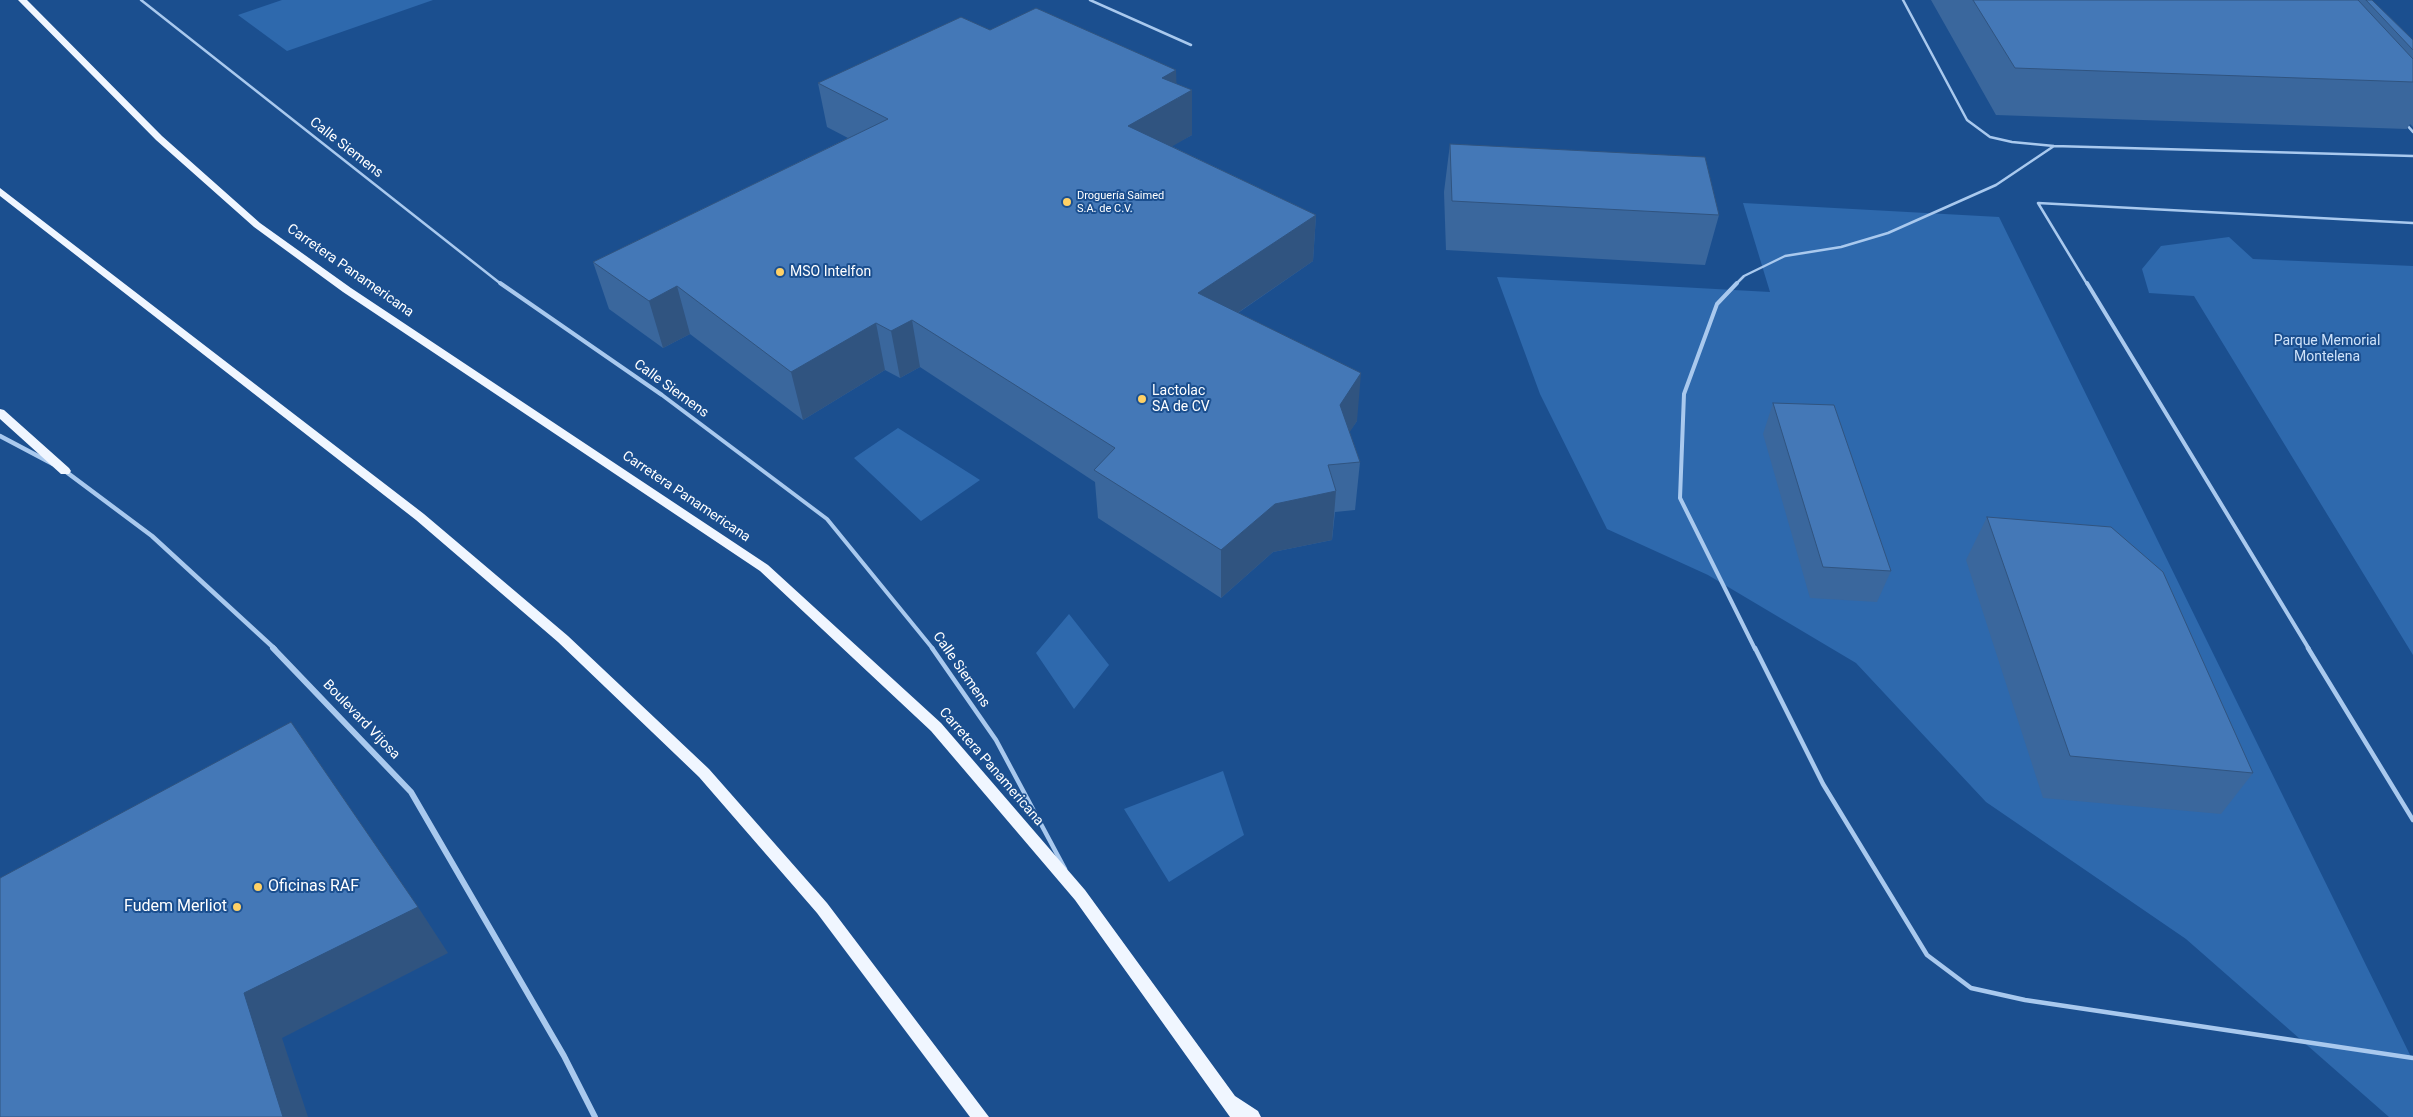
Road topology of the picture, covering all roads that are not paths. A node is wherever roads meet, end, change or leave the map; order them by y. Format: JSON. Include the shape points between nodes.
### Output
{"nodes":[{"id":1,"x":22,"y":0,"type":"edge"},
{"id":2,"x":141,"y":0,"type":"edge"},
{"id":3,"x":1090,"y":0,"type":"edge"},
{"id":4,"x":1903,"y":0,"type":"edge"},
{"id":5,"x":1191,"y":45,"type":"dead end"},
{"id":6,"x":2400,"y":117,"type":"edge"},
{"id":7,"x":2413,"y":132,"type":"edge"},
{"id":8,"x":2054,"y":146,"type":"junction"},
{"id":9,"x":2413,"y":156,"type":"edge"},
{"id":10,"x":0,"y":191,"type":"edge"},
{"id":11,"x":2413,"y":223,"type":"edge"},
{"id":12,"x":0,"y":413,"type":"edge"},
{"id":13,"x":0,"y":436,"type":"edge"},
{"id":14,"x":65,"y":470,"type":"junction"},
{"id":15,"x":2413,"y":820,"type":"edge"},
{"id":16,"x":1080,"y":895,"type":"junction"},
{"id":17,"x":2413,"y":1058,"type":"edge"},
{"id":18,"x":1229,"y":1101,"type":"junction"},
{"id":19,"x":595,"y":1117,"type":"edge"},
{"id":20,"x":980,"y":1117,"type":"edge"},
{"id":21,"x":1240,"y":1117,"type":"edge"},
{"id":22,"x":1252,"y":1117,"type":"edge"}],
"edges":[{"from":1,"to":16,"type":"main road","name":"Carretera Panamericana","via":[[159,138],[257,225],[347,290],[764,568],[936,726]]},
{"from":2,"to":16,"type":"lane","name":"Calle Siemens","via":[[520,298],[662,395],[827,519],[941,659],[996,740]]},
{"from":3,"to":5,"type":"lane"},
{"from":4,"to":8,"type":"lane","via":[[1967,120],[1990,137]]},
{"from":6,"to":7,"type":"lane"},
{"from":8,"to":9,"type":"lane"},
{"from":8,"to":17,"type":"lane","via":[[1996,186],[1888,233],[1841,247],[1785,256],[1744,276],[1717,304],[1684,394],[1680,498],[1823,784],[1927,955],[1971,988],[2016,998]]},
{"from":10,"to":20,"type":"main road","via":[[420,517],[563,639],[704,773],[822,908]]},
{"from":11,"to":15,"type":"lane","via":[[2038,203]]},
{"from":12,"to":14,"type":"main road"},
{"from":13,"to":14,"type":"street","name":"Boulevard Vijosa"},
{"from":14,"to":19,"type":"street","name":"Boulevard Vijosa","via":[[152,536],[274,648],[411,792],[564,1056]]},
{"from":16,"to":18,"type":"main road","name":"Carretera Panamericana"},
{"from":18,"to":21,"type":"main road","name":"Carretera Panamericana"},
{"from":18,"to":22,"type":"main road"}]}
